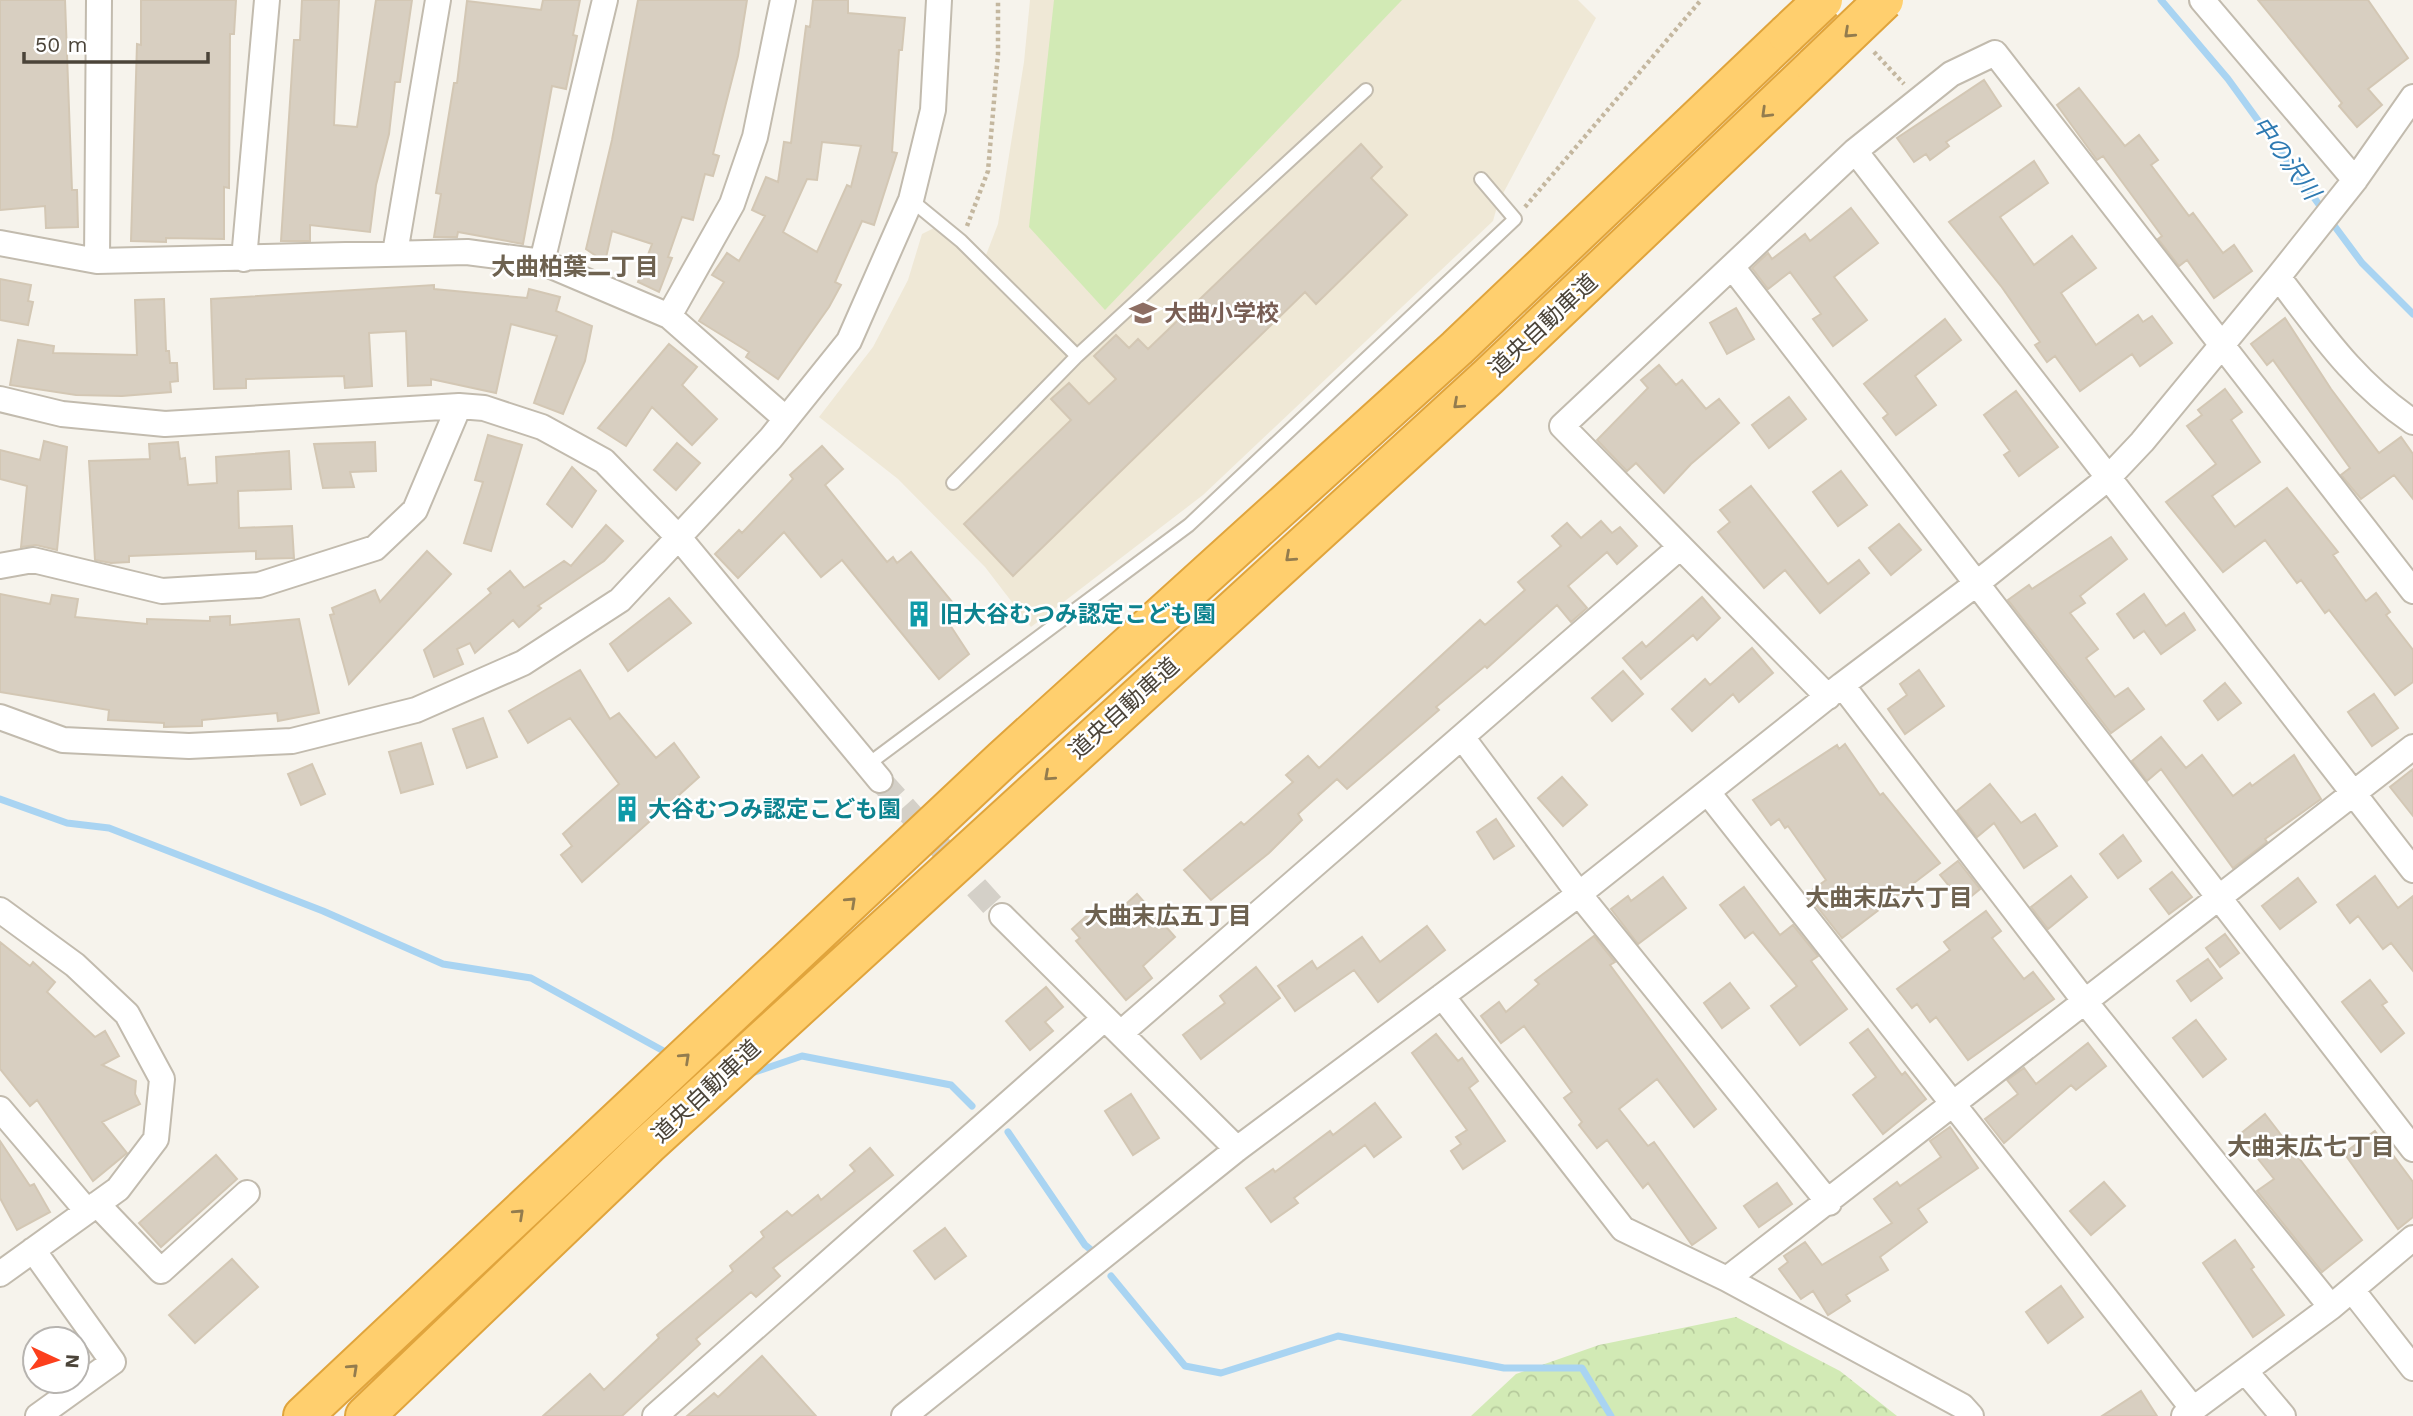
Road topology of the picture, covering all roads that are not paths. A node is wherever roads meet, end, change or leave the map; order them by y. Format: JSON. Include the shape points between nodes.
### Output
{"nodes":[{"id":1,"x":99,"y":0,"type":"edge"},
{"id":2,"x":267,"y":0,"type":"edge"},
{"id":3,"x":438,"y":0,"type":"edge"},
{"id":4,"x":605,"y":0,"type":"edge"},
{"id":5,"x":783,"y":0,"type":"edge"},
{"id":6,"x":939,"y":0,"type":"edge"},
{"id":7,"x":1823,"y":0,"type":"edge"},
{"id":8,"x":1884,"y":0,"type":"edge"},
{"id":9,"x":2202,"y":0,"type":"edge"},
{"id":10,"x":1366,"y":90,"type":"dead end"},
{"id":11,"x":2413,"y":97,"type":"edge"},
{"id":12,"x":1855,"y":151,"type":"junction"},
{"id":13,"x":1481,"y":180,"type":"dead end"},
{"id":14,"x":2355,"y":180,"type":"junction"},
{"id":15,"x":911,"y":200,"type":"junction"},
{"id":16,"x":0,"y":243,"type":"edge"},
{"id":17,"x":395,"y":253,"type":"junction"},
{"id":18,"x":244,"y":259,"type":"junction"},
{"id":19,"x":97,"y":261,"type":"junction"},
{"id":20,"x":542,"y":262,"type":"junction"},
{"id":21,"x":1733,"y":268,"type":"junction"},
{"id":22,"x":2278,"y":277,"type":"junction"},
{"id":23,"x":669,"y":316,"type":"junction"},
{"id":24,"x":2220,"y":347,"type":"junction"},
{"id":25,"x":1077,"y":356,"type":"junction"},
{"id":26,"x":0,"y":398,"type":"edge"},
{"id":27,"x":459,"y":406,"type":"junction"},
{"id":28,"x":786,"y":419,"type":"junction"},
{"id":29,"x":2413,"y":422,"type":"edge"},
{"id":30,"x":2107,"y":479,"type":"junction"},
{"id":31,"x":953,"y":483,"type":"dead end"},
{"id":32,"x":680,"y":539,"type":"junction"},
{"id":33,"x":1679,"y":548,"type":"junction"},
{"id":34,"x":0,"y":566,"type":"edge"},
{"id":35,"x":1976,"y":584,"type":"junction"},
{"id":36,"x":2413,"y":592,"type":"edge"},
{"id":37,"x":1835,"y":691,"type":"junction"},
{"id":38,"x":0,"y":717,"type":"edge"},
{"id":39,"x":1462,"y":737,"type":"junction"},
{"id":40,"x":2413,"y":747,"type":"edge"},
{"id":41,"x":873,"y":772,"type":"joint"},
{"id":42,"x":1709,"y":793,"type":"junction"},
{"id":43,"x":2355,"y":793,"type":"junction"},
{"id":44,"x":2413,"y":870,"type":"edge"},
{"id":45,"x":1579,"y":894,"type":"junction"},
{"id":46,"x":2217,"y":897,"type":"junction"},
{"id":47,"x":0,"y":910,"type":"edge"},
{"id":48,"x":1002,"y":916,"type":"tunnel mouth"},
{"id":49,"x":1442,"y":996,"type":"junction"},
{"id":50,"x":2086,"y":1003,"type":"junction"},
{"id":51,"x":1113,"y":1026,"type":"junction"},
{"id":52,"x":1953,"y":1104,"type":"junction"},
{"id":53,"x":0,"y":1109,"type":"edge"},
{"id":54,"x":1237,"y":1149,"type":"junction"},
{"id":55,"x":2413,"y":1149,"type":"edge"},
{"id":56,"x":247,"y":1194,"type":"dead end"},
{"id":57,"x":1829,"y":1203,"type":"junction"},
{"id":58,"x":92,"y":1208,"type":"junction"},
{"id":59,"x":2413,"y":1238,"type":"edge"},
{"id":60,"x":33,"y":1250,"type":"junction"},
{"id":61,"x":0,"y":1274,"type":"edge"},
{"id":62,"x":1727,"y":1279,"type":"junction"},
{"id":63,"x":2352,"y":1290,"type":"junction"},
{"id":64,"x":2331,"y":1307,"type":"junction"},
{"id":65,"x":2413,"y":1368,"type":"edge"},
{"id":66,"x":2245,"y":1371,"type":"junction"},
{"id":67,"x":914,"y":1413,"type":"edge"},
{"id":68,"x":2189,"y":1413,"type":"edge"},
{"id":69,"x":38,"y":1416,"type":"edge"},
{"id":70,"x":303,"y":1416,"type":"edge"},
{"id":71,"x":365,"y":1416,"type":"edge"},
{"id":72,"x":655,"y":1416,"type":"edge"},
{"id":73,"x":1971,"y":1416,"type":"edge"},
{"id":74,"x":2283,"y":1416,"type":"edge"}],
"edges":[{"from":1,"to":19,"type":"street"},
{"from":2,"to":18,"type":"street"},
{"from":3,"to":17,"type":"street"},
{"from":4,"to":20,"type":"street"},
{"from":5,"to":23,"type":"street","via":[[755,136],[732,204]]},
{"from":6,"to":15,"type":"street","via":[[933,110]]},
{"from":70,"to":7,"type":"highway","name":"道央自動車道","one_way":true,"bridge":true,"via":[[1003,760],[1457,348]]},
{"from":8,"to":71,"type":"highway","name":"道央自動車道","one_way":true,"bridge":true,"via":[[1488,377],[648,1145]]},
{"from":9,"to":14,"type":"street"},
{"from":10,"to":25,"type":"lane"},
{"from":11,"to":14,"type":"street"},
{"from":12,"to":21,"type":"street"},
{"from":12,"to":24,"type":"street","via":[[1951,74],[1995,53]]},
{"from":12,"to":30,"type":"street"},
{"from":13,"to":41,"type":"lane","via":[[1515,219],[1189,525]]},
{"from":14,"to":22,"type":"street"},
{"from":15,"to":25,"type":"lane","via":[[961,241]]},
{"from":15,"to":28,"type":"street","via":[[849,341]]},
{"from":16,"to":19,"type":"street"},
{"from":17,"to":18,"type":"street"},
{"from":17,"to":20,"type":"street","via":[[467,252]]},
{"from":18,"to":19,"type":"street"},
{"from":20,"to":23,"type":"street"},
{"from":21,"to":33,"type":"street","via":[[1562,426]]},
{"from":21,"to":35,"type":"street"},
{"from":22,"to":24,"type":"street"},
{"from":22,"to":29,"type":"street","via":[[2345,366]]},
{"from":23,"to":28,"type":"street"},
{"from":24,"to":30,"type":"street"},
{"from":24,"to":36,"type":"street"},
{"from":25,"to":31,"type":"lane"},
{"from":26,"to":27,"type":"street","via":[[62,414],[166,424]]},
{"from":27,"to":32,"type":"street","via":[[484,408],[542,427],[604,461]]},
{"from":27,"to":34,"type":"street","via":[[415,510],[375,548],[259,584],[162,591],[33,560]]},
{"from":28,"to":32,"type":"street"},
{"from":30,"to":35,"type":"street"},
{"from":30,"to":43,"type":"street"},
{"from":32,"to":38,"type":"street","via":[[620,600],[534,656],[416,710],[292,741],[190,746],[63,740]]},
{"from":32,"to":41,"type":"street"},
{"from":33,"to":37,"type":"street"},
{"from":33,"to":39,"type":"street"},
{"from":35,"to":37,"type":"street"},
{"from":35,"to":46,"type":"street"},
{"from":37,"to":42,"type":"street"},
{"from":37,"to":50,"type":"street"},
{"from":39,"to":45,"type":"street"},
{"from":39,"to":51,"type":"street"},
{"from":40,"to":43,"type":"street"},
{"from":42,"to":45,"type":"street"},
{"from":42,"to":52,"type":"street"},
{"from":43,"to":44,"type":"street"},
{"from":43,"to":46,"type":"street"},
{"from":45,"to":49,"type":"street"},
{"from":45,"to":57,"type":"street"},
{"from":46,"to":50,"type":"street"},
{"from":46,"to":55,"type":"street"},
{"from":47,"to":58,"type":"street","via":[[75,965],[127,1014],[162,1079],[156,1139],[118,1189]]},
{"from":48,"to":51,"type":"street"},
{"from":49,"to":54,"type":"street"},
{"from":49,"to":62,"type":"street","via":[[1623,1229]]},
{"from":50,"to":52,"type":"street"},
{"from":50,"to":64,"type":"street"},
{"from":51,"to":54,"type":"street"},
{"from":51,"to":72,"type":"street"},
{"from":52,"to":57,"type":"street"},
{"from":52,"to":68,"type":"street"},
{"from":53,"to":58,"type":"street"},
{"from":54,"to":67,"type":"street"},
{"from":56,"to":58,"type":"street","via":[[161,1270]]},
{"from":57,"to":62,"type":"street"},
{"from":58,"to":60,"type":"street"},
{"from":59,"to":63,"type":"street"},
{"from":60,"to":61,"type":"street"},
{"from":60,"to":69,"type":"street","via":[[113,1362]]},
{"from":62,"to":73,"type":"street","via":[[1962,1406]]},
{"from":63,"to":64,"type":"street"},
{"from":63,"to":65,"type":"street"},
{"from":64,"to":66,"type":"street"},
{"from":66,"to":68,"type":"street"},
{"from":66,"to":74,"type":"street"}]}
